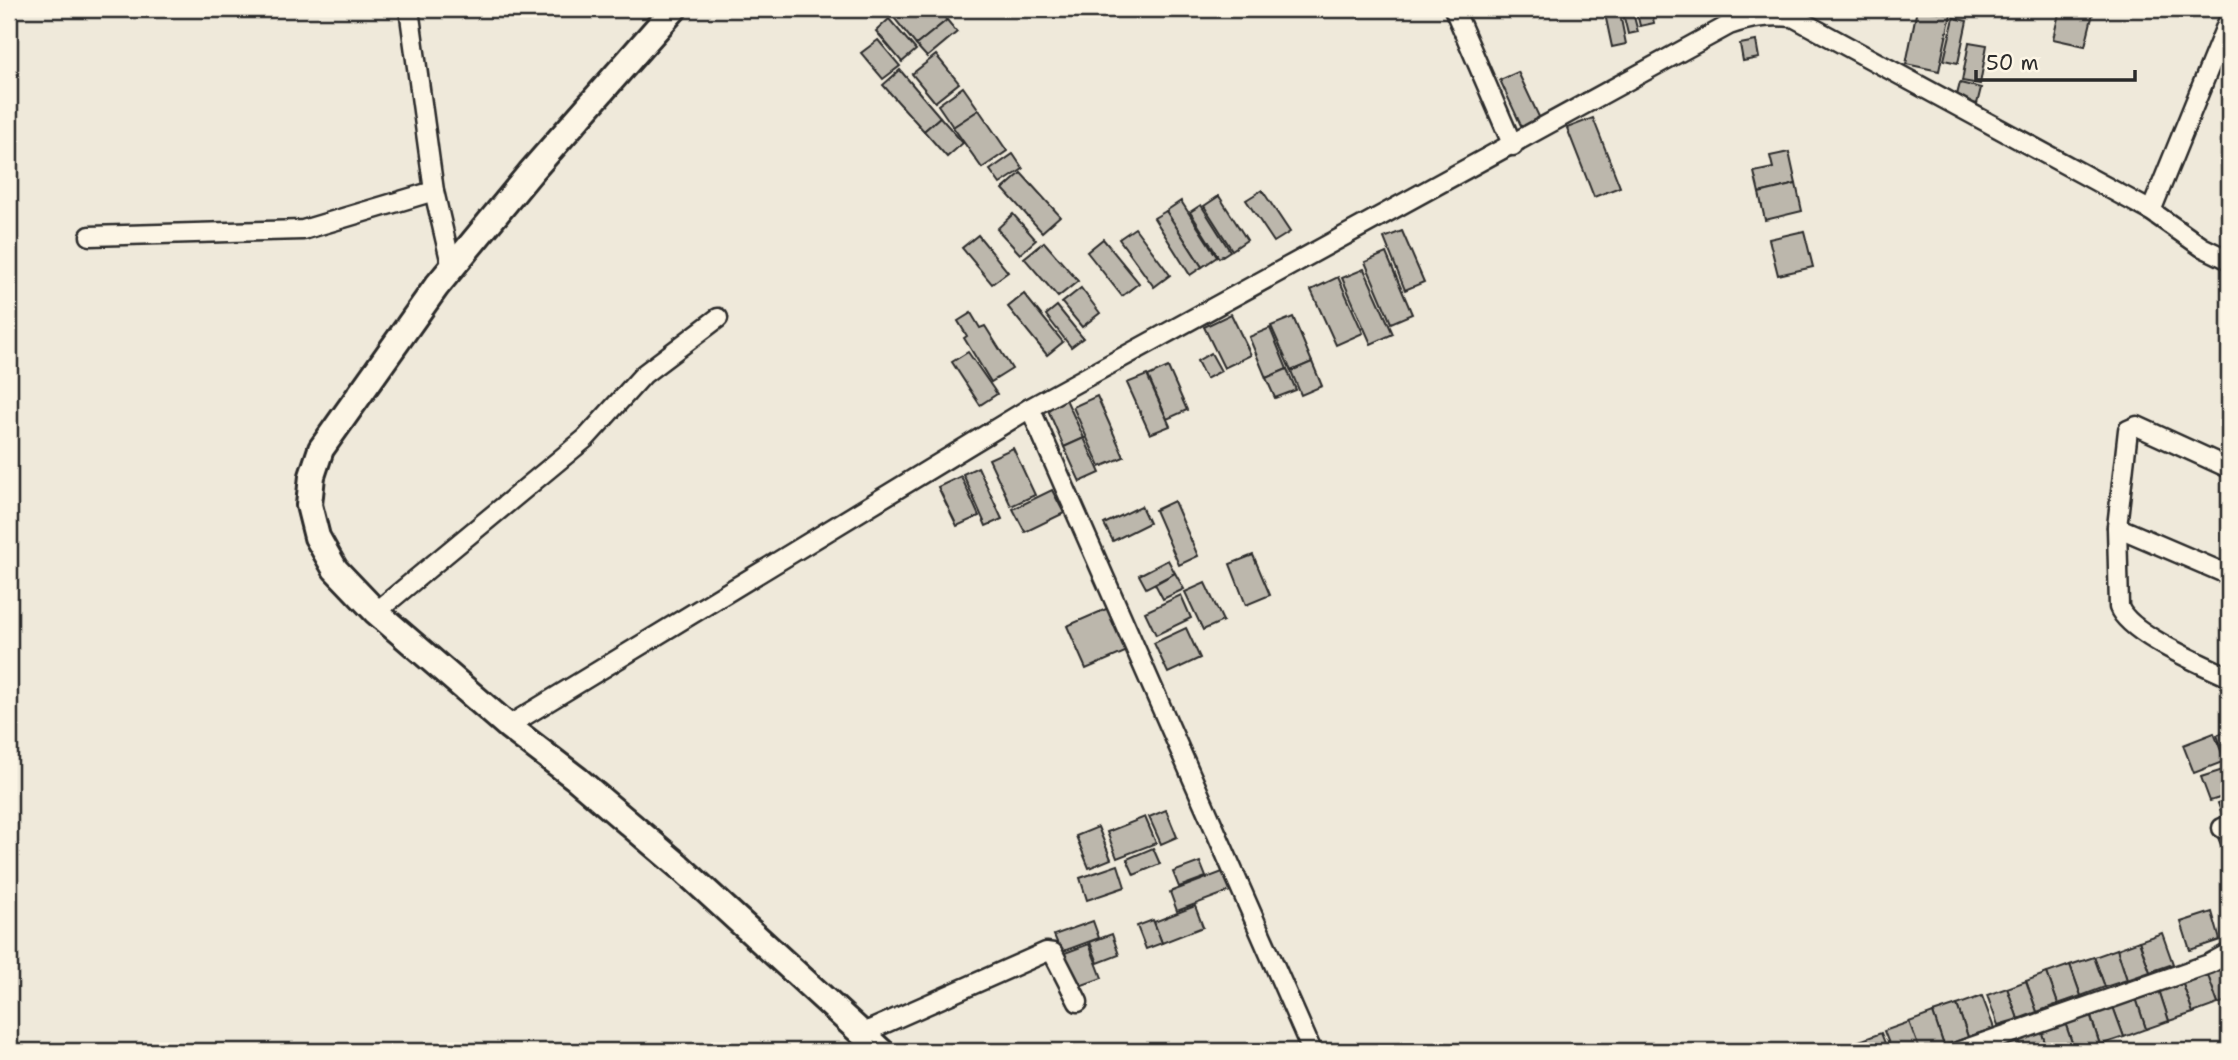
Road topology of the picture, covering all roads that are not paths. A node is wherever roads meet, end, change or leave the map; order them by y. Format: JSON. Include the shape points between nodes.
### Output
{"nodes":[{"id":1,"x":409,"y":9,"type":"edge"},
{"id":2,"x":674,"y":9,"type":"edge"},
{"id":3,"x":1454,"y":9,"type":"edge"},
{"id":4,"x":2229,"y":19,"type":"edge"},
{"id":5,"x":1513,"y":146,"type":"junction"},
{"id":6,"x":434,"y":191,"type":"junction"},
{"id":7,"x":2151,"y":211,"type":"junction"},
{"id":8,"x":90,"y":236,"type":"dead end"},
{"id":9,"x":2229,"y":260,"type":"edge"},
{"id":10,"x":452,"y":268,"type":"junction"},
{"id":11,"x":718,"y":318,"type":"dead end"},
{"id":12,"x":1030,"y":408,"type":"junction"},
{"id":13,"x":2229,"y":468,"type":"edge"},
{"id":14,"x":2117,"y":527,"type":"junction"},
{"id":15,"x":2229,"y":575,"type":"edge"},
{"id":16,"x":376,"y":612,"type":"junction"},
{"id":17,"x":2229,"y":677,"type":"edge"},
{"id":18,"x":508,"y":726,"type":"junction"},
{"id":19,"x":2229,"y":953,"type":"edge"},
{"id":20,"x":1078,"y":1002,"type":"dead end"},
{"id":21,"x":863,"y":1033,"type":"junction"},
{"id":22,"x":881,"y":1051,"type":"edge"},
{"id":23,"x":1312,"y":1051,"type":"edge"},
{"id":24,"x":1960,"y":1051,"type":"edge"}],
"edges":[{"from":1,"to":6,"type":"street"},
{"from":2,"to":10,"type":"main road"},
{"from":3,"to":5,"type":"street"},
{"from":4,"to":7,"type":"street"},
{"from":5,"to":7,"type":"street","via":[[1729,25],[1749,18],[1793,17]]},
{"from":5,"to":12,"type":"street"},
{"from":6,"to":8,"type":"street","via":[[303,230]]},
{"from":6,"to":10,"type":"street"},
{"from":7,"to":9,"type":"street"},
{"from":10,"to":16,"type":"main road","via":[[321,449],[312,476],[309,505],[317,537],[335,569]]},
{"from":11,"to":16,"type":"street","via":[[644,374],[586,438]]},
{"from":12,"to":18,"type":"street"},
{"from":12,"to":23,"type":"street"},
{"from":13,"to":14,"type":"street","via":[[2137,426],[2128,430]]},
{"from":14,"to":15,"type":"street"},
{"from":14,"to":17,"type":"street","via":[[2119,607],[2125,619]]},
{"from":16,"to":18,"type":"main road"},
{"from":18,"to":21,"type":"main road","via":[[679,866]]},
{"from":19,"to":24,"type":"street"},
{"from":20,"to":21,"type":"street","via":[[1059,961],[1046,952]]},
{"from":21,"to":22,"type":"main road"}]}
